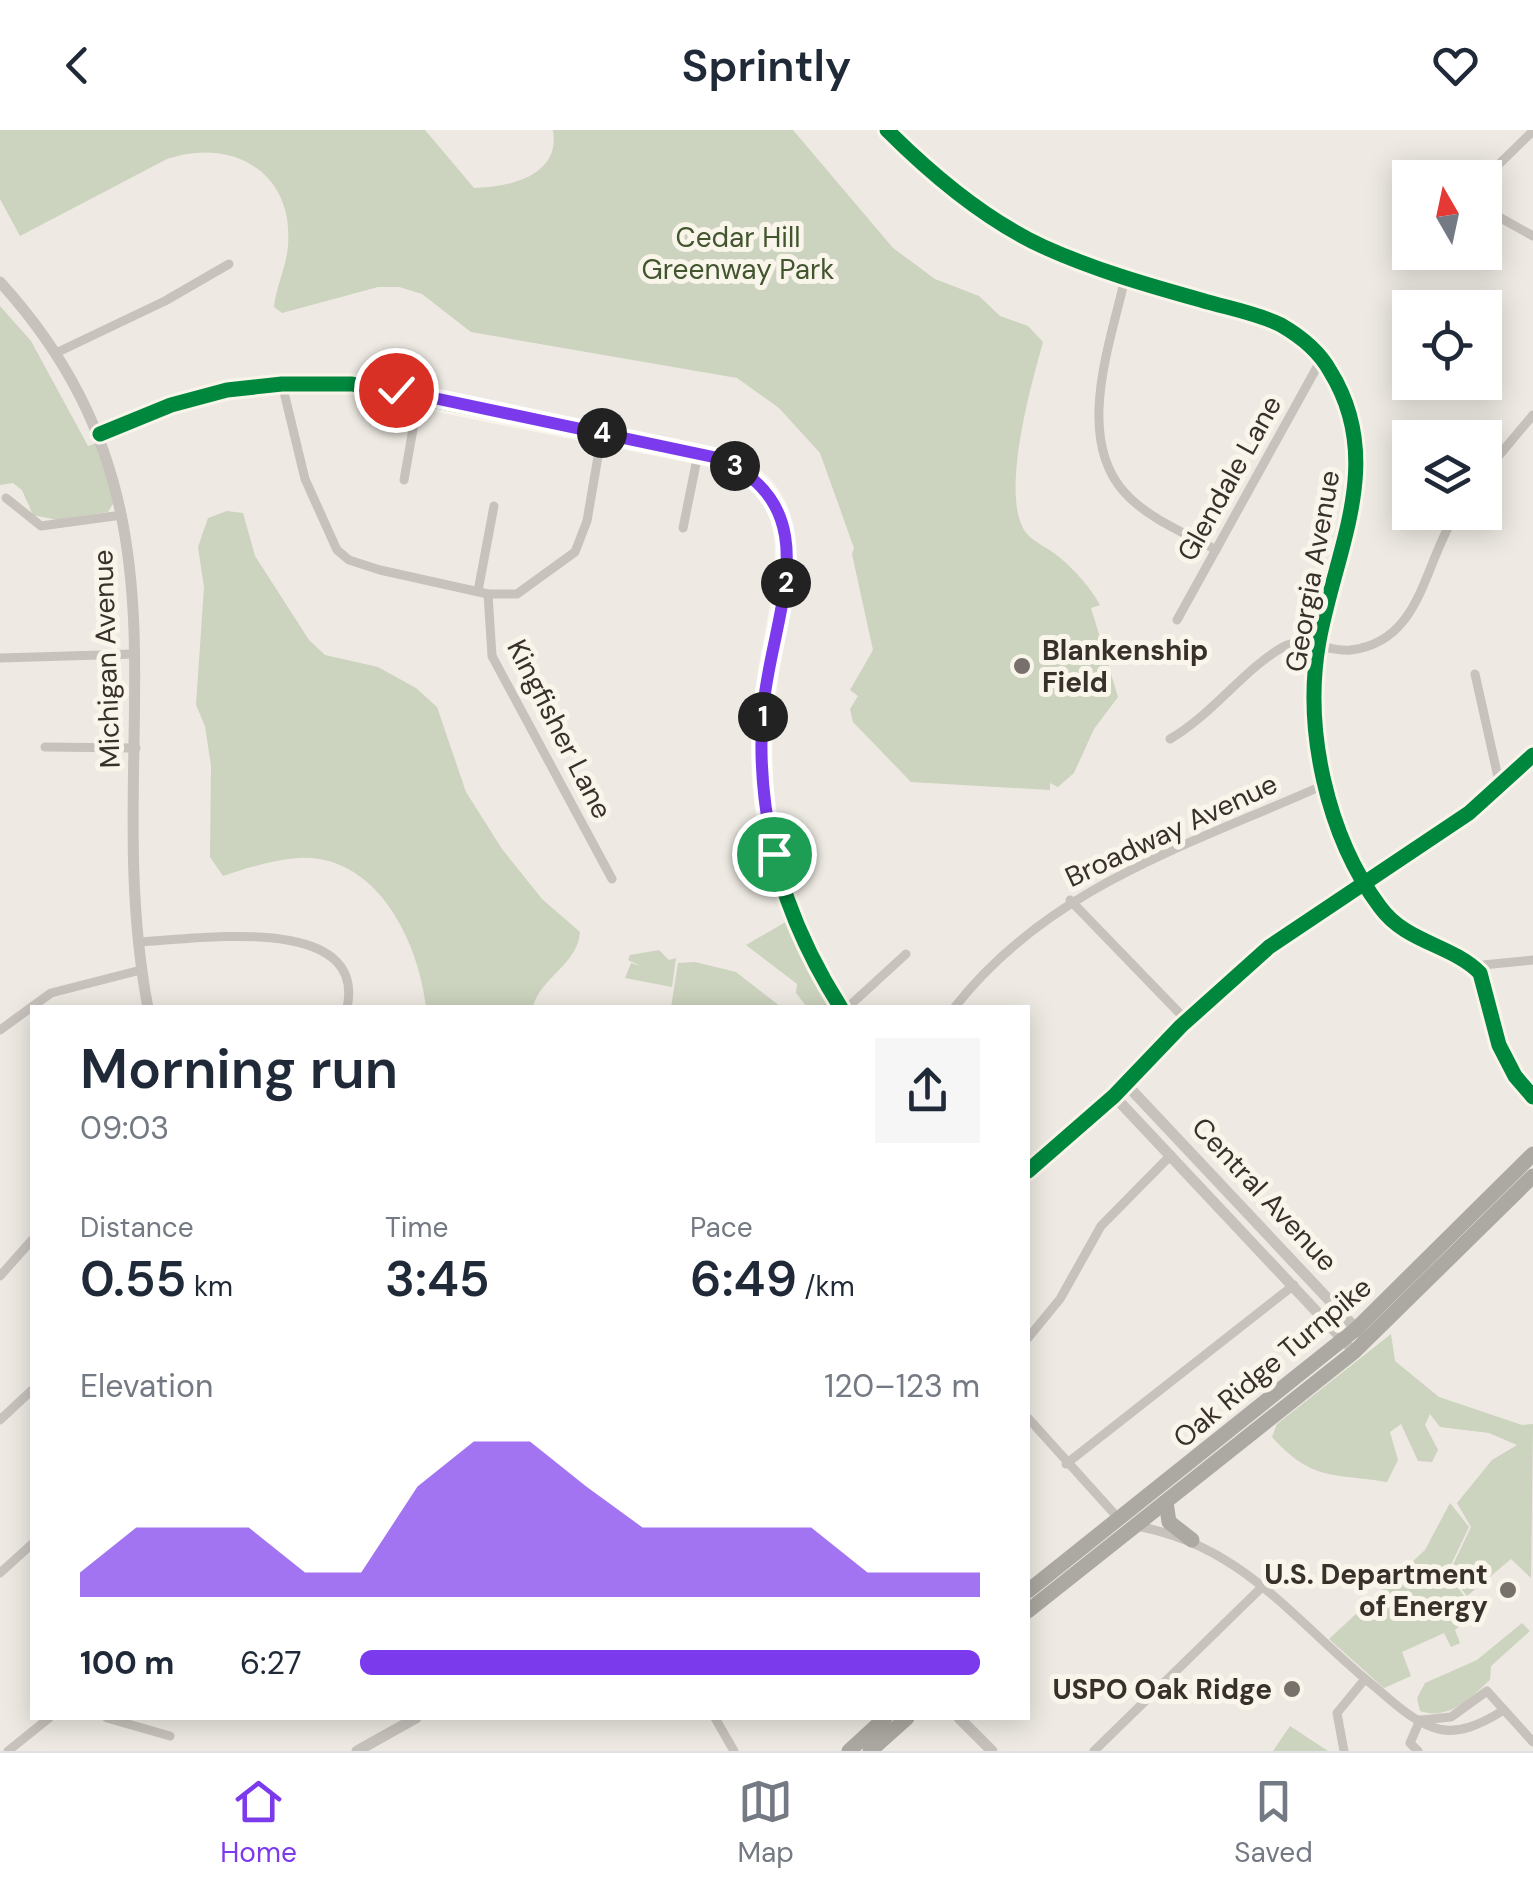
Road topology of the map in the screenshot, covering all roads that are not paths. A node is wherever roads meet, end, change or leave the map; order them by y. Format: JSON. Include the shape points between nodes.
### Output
{"nodes":[{"id":1,"x":887,"y":130,"type":"edge"},
{"id":2,"x":1533,"y":130,"type":"edge"},
{"id":3,"x":1502,"y":161,"type":"edge"},
{"id":4,"x":1502,"y":219,"type":"edge"},
{"id":5,"x":1533,"y":236,"type":"edge"},
{"id":6,"x":229,"y":264,"type":"dead end"},
{"id":7,"x":1124,"y":278,"type":"junction"},
{"id":8,"x":0,"y":282,"type":"edge"},
{"id":9,"x":58,"y":352,"type":"junction"},
{"id":10,"x":1322,"y":358,"type":"junction"},
{"id":11,"x":282,"y":384,"type":"junction"},
{"id":12,"x":419,"y":395,"type":"junction"},
{"id":13,"x":1533,"y":416,"type":"edge"},
{"id":14,"x":100,"y":434,"type":"junction"},
{"id":15,"x":602,"y":434,"type":"junction"},
{"id":16,"x":1502,"y":452,"type":"edge"},
{"id":17,"x":698,"y":454,"type":"junction"},
{"id":18,"x":404,"y":480,"type":"dead end"},
{"id":19,"x":6,"y":498,"type":"dead end"},
{"id":20,"x":494,"y":506,"type":"dead end"},
{"id":21,"x":124,"y":514,"type":"junction"},
{"id":22,"x":683,"y":528,"type":"dead end"},
{"id":23,"x":1448,"y":530,"type":"edge"},
{"id":24,"x":1216,"y":550,"type":"junction"},
{"id":25,"x":483,"y":592,"type":"junction"},
{"id":26,"x":1177,"y":620,"type":"dead end"},
{"id":27,"x":1318,"y":646,"type":"junction"},
{"id":28,"x":134,"y":654,"type":"junction"},
{"id":29,"x":0,"y":658,"type":"edge"},
{"id":30,"x":1474,"y":674,"type":"dead end"},
{"id":31,"x":1170,"y":740,"type":"dead end"},
{"id":32,"x":45,"y":746,"type":"dead end"},
{"id":33,"x":136,"y":748,"type":"junction"},
{"id":34,"x":1533,"y":755,"type":"edge"},
{"id":35,"x":1326,"y":784,"type":"junction"},
{"id":36,"x":1500,"y":786,"type":"junction"},
{"id":37,"x":612,"y":880,"type":"dead end"},
{"id":38,"x":1364,"y":883,"type":"junction"},
{"id":39,"x":1070,"y":900,"type":"junction"},
{"id":40,"x":139,"y":942,"type":"junction"},
{"id":41,"x":906,"y":954,"type":"dead end"},
{"id":42,"x":1533,"y":960,"type":"edge"},
{"id":43,"x":1473,"y":966,"type":"junction"},
{"id":44,"x":141,"y":970,"type":"junction"},
{"id":45,"x":32,"y":1005,"type":"edge"},
{"id":46,"x":147,"y":1005,"type":"edge"},
{"id":47,"x":348,"y":1005,"type":"edge"},
{"id":48,"x":842,"y":1005,"type":"edge"},
{"id":49,"x":847,"y":1005,"type":"edge"},
{"id":50,"x":957,"y":1005,"type":"edge"},
{"id":51,"x":30,"y":1006,"type":"edge"},
{"id":52,"x":1187,"y":1021,"type":"junction"},
{"id":53,"x":2,"y":1024,"type":"edge"},
{"id":54,"x":1125,"y":1084,"type":"junction"},
{"id":55,"x":1114,"y":1096,"type":"junction"},
{"id":56,"x":1533,"y":1097,"type":"edge"},
{"id":57,"x":1148,"y":1106,"type":"junction"},
{"id":58,"x":1136,"y":1119,"type":"junction"},
{"id":59,"x":1183,"y":1144,"type":"junction"},
{"id":60,"x":1533,"y":1154,"type":"edge"},
{"id":61,"x":1171,"y":1155,"type":"junction"},
{"id":62,"x":1030,"y":1168,"type":"edge"},
{"id":63,"x":1533,"y":1176,"type":"edge"},
{"id":64,"x":1260,"y":1225,"type":"junction"},
{"id":65,"x":1248,"y":1237,"type":"junction"},
{"id":66,"x":30,"y":1242,"type":"edge"},
{"id":67,"x":1306,"y":1273,"type":"junction"},
{"id":68,"x":0,"y":1276,"type":"edge"},
{"id":69,"x":1294,"y":1285,"type":"junction"},
{"id":70,"x":1030,"y":1336,"type":"edge"},
{"id":71,"x":1355,"y":1340,"type":"junction"},
{"id":72,"x":30,"y":1392,"type":"edge"},
{"id":73,"x":0,"y":1420,"type":"edge"},
{"id":74,"x":1030,"y":1420,"type":"edge"},
{"id":75,"x":1066,"y":1464,"type":"junction"},
{"id":76,"x":1166,"y":1502,"type":"junction"},
{"id":77,"x":1126,"y":1522,"type":"junction"},
{"id":78,"x":1192,"y":1540,"type":"junction"},
{"id":79,"x":30,"y":1546,"type":"edge"},
{"id":80,"x":0,"y":1573,"type":"edge"},
{"id":81,"x":1262,"y":1587,"type":"junction"},
{"id":82,"x":1030,"y":1590,"type":"edge"},
{"id":83,"x":1030,"y":1609,"type":"edge"},
{"id":84,"x":1365,"y":1679,"type":"junction"},
{"id":85,"x":1504,"y":1710,"type":"junction"},
{"id":86,"x":47,"y":1720,"type":"edge"},
{"id":87,"x":114,"y":1720,"type":"edge"},
{"id":88,"x":412,"y":1720,"type":"edge"},
{"id":89,"x":716,"y":1720,"type":"edge"},
{"id":90,"x":884,"y":1720,"type":"edge"},
{"id":91,"x":906,"y":1720,"type":"edge"},
{"id":92,"x":961,"y":1720,"type":"edge"},
{"id":93,"x":1420,"y":1720,"type":"junction"},
{"id":94,"x":170,"y":1736,"type":"dead end"},
{"id":95,"x":1533,"y":1742,"type":"edge"},
{"id":96,"x":8,"y":1751,"type":"edge"},
{"id":97,"x":357,"y":1751,"type":"edge"},
{"id":98,"x":734,"y":1751,"type":"edge"},
{"id":99,"x":849,"y":1751,"type":"edge"},
{"id":100,"x":870,"y":1751,"type":"edge"},
{"id":101,"x":992,"y":1751,"type":"edge"},
{"id":102,"x":1094,"y":1751,"type":"edge"},
{"id":103,"x":1344,"y":1751,"type":"edge"},
{"id":104,"x":1418,"y":1751,"type":"edge"}],
"edges":[{"from":1,"to":7,"type":"street","name":"Georgia Avenue","via":[[989,215],[1039,245]]},
{"from":2,"to":3,"type":"street"},
{"from":4,"to":5,"type":"street"},
{"from":6,"to":9,"type":"street"},
{"from":7,"to":10,"type":"street","name":"Georgia Avenue","via":[[1272,322]]},
{"from":7,"to":24,"type":"street","via":[[1100,404],[1107,466],[1139,505]]},
{"from":8,"to":9,"type":"street","name":"Michigan Avenue"},
{"from":9,"to":14,"type":"street","name":"Michigan Avenue"},
{"from":10,"to":24,"type":"street","name":"Glendale Lane"},
{"from":10,"to":27,"type":"street","name":"Georgia Avenue","via":[[1346,403],[1358,479]]},
{"from":11,"to":12,"type":"street","via":[[361,384]]},
{"from":11,"to":14,"type":"street","via":[[181,402]]},
{"from":11,"to":25,"type":"street","via":[[305,480],[337,550],[380,570]]},
{"from":12,"to":15,"type":"street"},
{"from":12,"to":18,"type":"street"},
{"from":13,"to":16,"type":"street"},
{"from":14,"to":21,"type":"street","name":"Michigan Avenue"},
{"from":15,"to":17,"type":"street"},
{"from":15,"to":25,"type":"street","via":[[588,521],[575,552],[517,594]]},
{"from":17,"to":22,"type":"street"},
{"from":17,"to":48,"type":"street","via":[[755,480],[786,531],[788,568],[764,704],[766,809],[794,918]]},
{"from":19,"to":21,"type":"street","via":[[41,526]]},
{"from":20,"to":25,"type":"street","name":"Kingfisher Lane"},
{"from":21,"to":28,"type":"street","name":"Michigan Avenue"},
{"from":23,"to":27,"type":"street","via":[[1400,630],[1364,648]]},
{"from":24,"to":26,"type":"street","name":"Glendale Lane"},
{"from":25,"to":37,"type":"street","name":"Kingfisher Lane","via":[[492,656]]},
{"from":27,"to":31,"type":"street","via":[[1281,648]]},
{"from":27,"to":35,"type":"street","name":"Georgia Avenue","via":[[1315,702]]},
{"from":28,"to":29,"type":"street"},
{"from":28,"to":33,"type":"street","name":"Michigan Avenue"},
{"from":30,"to":36,"type":"street"},
{"from":32,"to":33,"type":"street"},
{"from":33,"to":40,"type":"street","name":"Michigan Avenue"},
{"from":34,"to":36,"type":"street"},
{"from":35,"to":38,"type":"street","name":"Georgia Avenue"},
{"from":35,"to":39,"type":"street","name":"Broadway Avenue"},
{"from":36,"to":38,"type":"street"},
{"from":38,"to":43,"type":"street","name":"Georgia Avenue","via":[[1404,931]]},
{"from":38,"to":52,"type":"street","via":[[1268,947]]},
{"from":39,"to":50,"type":"street","name":"Broadway Avenue","via":[[1002,953]]},
{"from":39,"to":52,"type":"street"},
{"from":40,"to":44,"type":"street","name":"Michigan Avenue"},
{"from":40,"to":47,"type":"street","via":[[310,942],[344,973]]},
{"from":41,"to":49,"type":"street"},
{"from":42,"to":43,"type":"street"},
{"from":43,"to":56,"type":"street","via":[[1486,982],[1506,1061]]},
{"from":44,"to":45,"type":"street","via":[[51,993]]},
{"from":44,"to":46,"type":"street","name":"Michigan Avenue"},
{"from":51,"to":53,"type":"street"},
{"from":52,"to":54,"type":"street"},
{"from":54,"to":55,"type":"street"},
{"from":54,"to":57,"type":"street","name":"Central Avenue"},
{"from":55,"to":58,"type":"street","name":"Central Avenue"},
{"from":55,"to":62,"type":"street"},
{"from":57,"to":58,"type":"street"},
{"from":57,"to":59,"type":"street","name":"Central Avenue"},
{"from":58,"to":61,"type":"street","name":"Central Avenue"},
{"from":59,"to":61,"type":"street"},
{"from":59,"to":64,"type":"street","name":"Central Avenue"},
{"from":60,"to":71,"type":"highway","name":"Oak Ridge Turnpike"},
{"from":61,"to":65,"type":"street","name":"Central Avenue"},
{"from":61,"to":70,"type":"street","via":[[1101,1226],[1060,1299]]},
{"from":63,"to":71,"type":"highway","name":"Oak Ridge Turnpike"},
{"from":64,"to":65,"type":"street"},
{"from":64,"to":67,"type":"street","name":"Central Avenue"},
{"from":65,"to":69,"type":"street","name":"Central Avenue"},
{"from":66,"to":68,"type":"street"},
{"from":67,"to":69,"type":"street"},
{"from":67,"to":71,"type":"street","name":"Central Avenue"},
{"from":69,"to":71,"type":"street","name":"Central Avenue"},
{"from":69,"to":75,"type":"street"},
{"from":71,"to":76,"type":"highway","name":"Oak Ridge Turnpike"},
{"from":71,"to":77,"type":"highway","name":"Oak Ridge Turnpike"},
{"from":72,"to":73,"type":"street"},
{"from":74,"to":75,"type":"street"},
{"from":75,"to":77,"type":"street"},
{"from":76,"to":77,"type":"highway","name":"Oak Ridge Turnpike"},
{"from":76,"to":78,"type":"highway","via":[[1169,1522]]},
{"from":77,"to":78,"type":"street"},
{"from":77,"to":82,"type":"highway","name":"Oak Ridge Turnpike"},
{"from":77,"to":83,"type":"highway","name":"Oak Ridge Turnpike"},
{"from":78,"to":81,"type":"street"},
{"from":79,"to":80,"type":"street"},
{"from":81,"to":84,"type":"street"},
{"from":81,"to":102,"type":"street"},
{"from":84,"to":93,"type":"street"},
{"from":84,"to":103,"type":"street","via":[[1337,1713]]},
{"from":85,"to":93,"type":"street","via":[[1461,1729],[1432,1728]]},
{"from":85,"to":93,"type":"street","via":[[1487,1691],[1451,1717]]},
{"from":85,"to":95,"type":"street"},
{"from":86,"to":96,"type":"street"},
{"from":87,"to":94,"type":"street"},
{"from":88,"to":97,"type":"street"},
{"from":89,"to":98,"type":"street"},
{"from":90,"to":99,"type":"highway"},
{"from":91,"to":100,"type":"highway"},
{"from":92,"to":101,"type":"street"},
{"from":93,"to":104,"type":"street","via":[[1410,1744]]}]}
